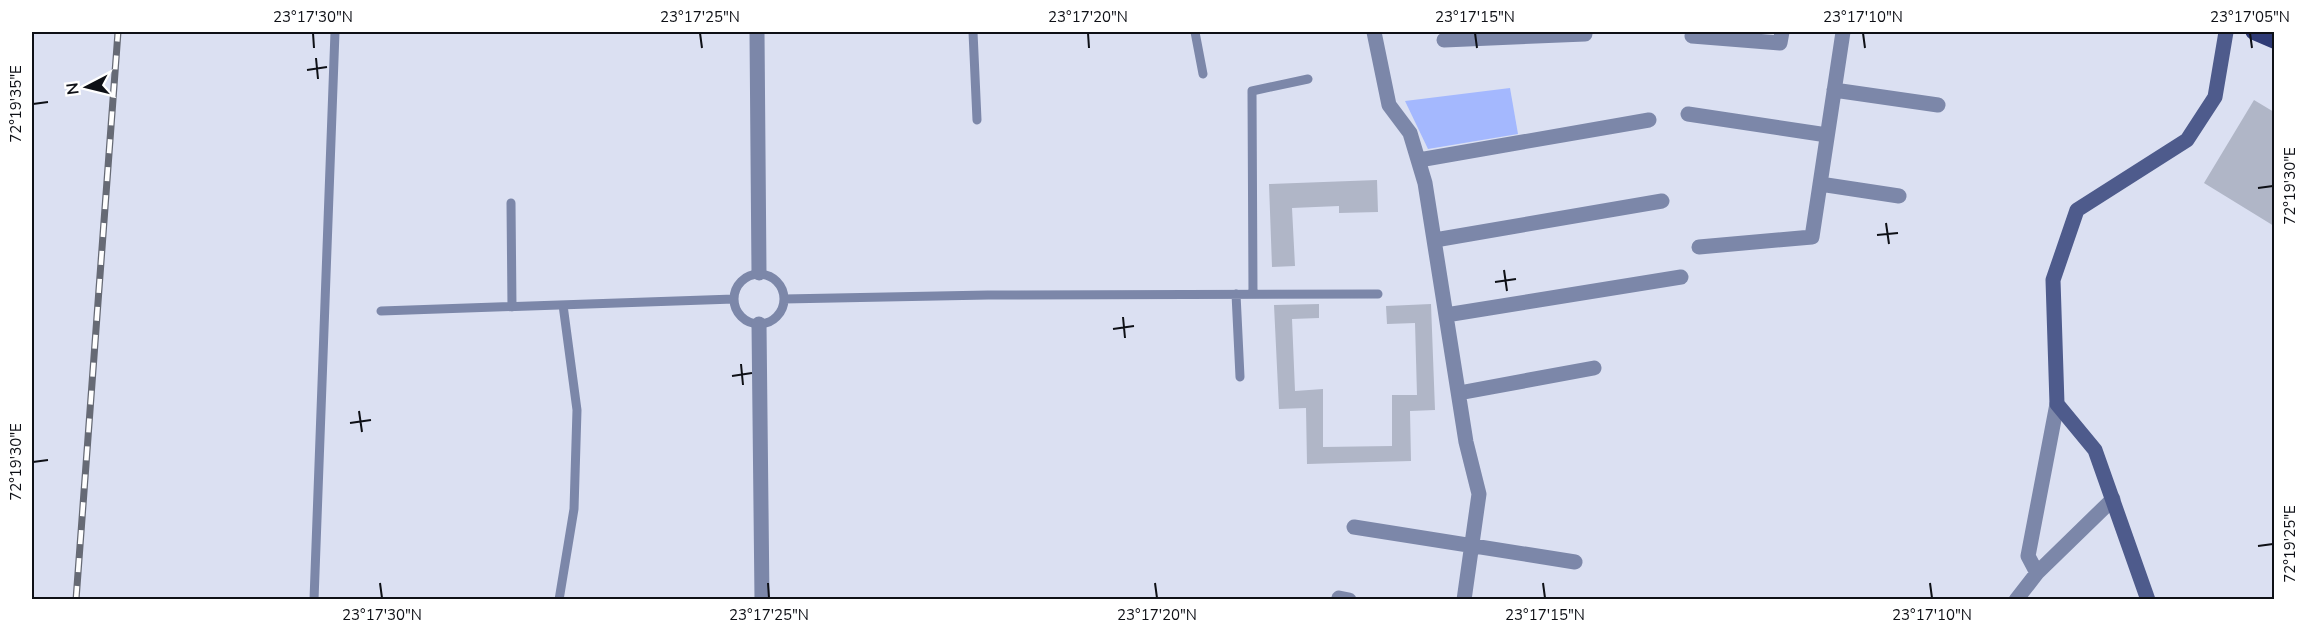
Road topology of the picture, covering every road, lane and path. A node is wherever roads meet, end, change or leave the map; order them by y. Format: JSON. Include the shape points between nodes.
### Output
{"nodes":[{"id":1,"x":335,"y":32,"type":"edge"},
{"id":2,"x":757,"y":32,"type":"edge"},
{"id":3,"x":973,"y":32,"type":"edge"},
{"id":4,"x":1195,"y":32,"type":"edge"},
{"id":5,"x":1374,"y":32,"type":"edge"},
{"id":6,"x":1585,"y":32,"type":"edge"},
{"id":7,"x":1693,"y":32,"type":"edge"},
{"id":8,"x":1782,"y":32,"type":"edge"},
{"id":9,"x":1843,"y":32,"type":"edge"},
{"id":10,"x":2226,"y":32,"type":"edge"},
{"id":11,"x":2253,"y":32,"type":"edge"},
{"id":12,"x":1508,"y":34,"type":"edge"},
{"id":13,"x":1444,"y":40,"type":"dead end"},
{"id":14,"x":2274,"y":41,"type":"edge"},
{"id":15,"x":1203,"y":74,"type":"dead end"},
{"id":16,"x":1308,"y":79,"type":"dead end"},
{"id":17,"x":1834,"y":90,"type":"junction"},
{"id":18,"x":1938,"y":105,"type":"dead end"},
{"id":19,"x":1688,"y":114,"type":"dead end"},
{"id":20,"x":977,"y":120,"type":"dead end"},
{"id":21,"x":1649,"y":120,"type":"dead end"},
{"id":22,"x":1827,"y":135,"type":"junction"},
{"id":23,"x":1419,"y":160,"type":"junction"},
{"id":24,"x":1820,"y":184,"type":"junction"},
{"id":25,"x":1899,"y":196,"type":"dead end"},
{"id":26,"x":1662,"y":201,"type":"dead end"},
{"id":27,"x":511,"y":202,"type":"dead end"},
{"id":28,"x":1434,"y":240,"type":"junction"},
{"id":29,"x":1699,"y":247,"type":"dead end"},
{"id":30,"x":759,"y":273,"type":"junction"},
{"id":31,"x":1681,"y":277,"type":"dead end"},
{"id":32,"x":1236,"y":294,"type":"junction"},
{"id":33,"x":1253,"y":294,"type":"junction"},
{"id":34,"x":1378,"y":294,"type":"dead end"},
{"id":35,"x":734,"y":299,"type":"junction"},
{"id":36,"x":784,"y":299,"type":"junction"},
{"id":37,"x":563,"y":305,"type":"junction"},
{"id":38,"x":512,"y":307,"type":"junction"},
{"id":39,"x":381,"y":311,"type":"dead end"},
{"id":40,"x":1446,"y":315,"type":"junction"},
{"id":41,"x":759,"y":324,"type":"junction"},
{"id":42,"x":1594,"y":368,"type":"dead end"},
{"id":43,"x":1240,"y":377,"type":"dead end"},
{"id":44,"x":1459,"y":393,"type":"junction"},
{"id":45,"x":2057,"y":404,"type":"junction"},
{"id":46,"x":2113,"y":500,"type":"junction"},
{"id":47,"x":1354,"y":527,"type":"dead end"},
{"id":48,"x":1472,"y":545,"type":"junction"},
{"id":49,"x":1575,"y":562,"type":"dead end"},
{"id":50,"x":2037,"y":573,"type":"junction"},
{"id":51,"x":314,"y":600,"type":"edge"},
{"id":52,"x":559,"y":600,"type":"edge"},
{"id":53,"x":762,"y":600,"type":"edge"},
{"id":54,"x":1464,"y":600,"type":"edge"},
{"id":55,"x":2016,"y":600,"type":"edge"},
{"id":56,"x":2148,"y":600,"type":"edge"}],
"edges":[{"from":1,"to":51,"type":"lane"},
{"from":2,"to":30,"type":"street"},
{"from":3,"to":20,"type":"lane"},
{"from":4,"to":15,"type":"lane"},
{"from":5,"to":23,"type":"street","via":[[1389,105],[1410,133]]},
{"from":6,"to":12,"type":"street"},
{"from":7,"to":8,"type":"street","via":[[1692,36],[1780,43]]},
{"from":9,"to":17,"type":"street"},
{"from":10,"to":45,"type":"street","via":[[2216,97],[2187,140],[2077,210],[2053,280]]},
{"from":11,"to":14,"type":"main road"},
{"from":12,"to":13,"type":"street"},
{"from":16,"to":33,"type":"lane","via":[[1252,91]]},
{"from":17,"to":18,"type":"street"},
{"from":17,"to":22,"type":"street"},
{"from":19,"to":22,"type":"street"},
{"from":21,"to":23,"type":"street"},
{"from":22,"to":24,"type":"street"},
{"from":23,"to":28,"type":"street"},
{"from":24,"to":25,"type":"street"},
{"from":24,"to":29,"type":"street","via":[[1812,237]]},
{"from":26,"to":28,"type":"street"},
{"from":27,"to":38,"type":"lane"},
{"from":28,"to":40,"type":"street"},
{"from":30,"to":35,"type":"lane","via":[[744,278]]},
{"from":30,"to":36,"type":"lane","via":[[775,279]]},
{"from":31,"to":40,"type":"street"},
{"from":32,"to":33,"type":"lane"},
{"from":32,"to":36,"type":"lane"},
{"from":32,"to":43,"type":"lane"},
{"from":33,"to":34,"type":"lane"},
{"from":35,"to":37,"type":"lane"},
{"from":35,"to":41,"type":"lane","via":[[744,320]]},
{"from":36,"to":41,"type":"lane","via":[[775,318]]},
{"from":37,"to":38,"type":"lane"},
{"from":37,"to":52,"type":"lane","via":[[578,410],[574,509]]},
{"from":38,"to":39,"type":"lane"},
{"from":40,"to":44,"type":"street"},
{"from":41,"to":53,"type":"street"},
{"from":42,"to":44,"type":"street"},
{"from":44,"to":48,"type":"street","via":[[1479,494]]},
{"from":45,"to":46,"type":"street","via":[[2095,450]]},
{"from":45,"to":50,"type":"street","via":[[2028,556]]},
{"from":46,"to":50,"type":"street"},
{"from":46,"to":56,"type":"street"},
{"from":47,"to":48,"type":"street"},
{"from":48,"to":49,"type":"street"},
{"from":48,"to":54,"type":"street"},
{"from":50,"to":55,"type":"street"}]}
